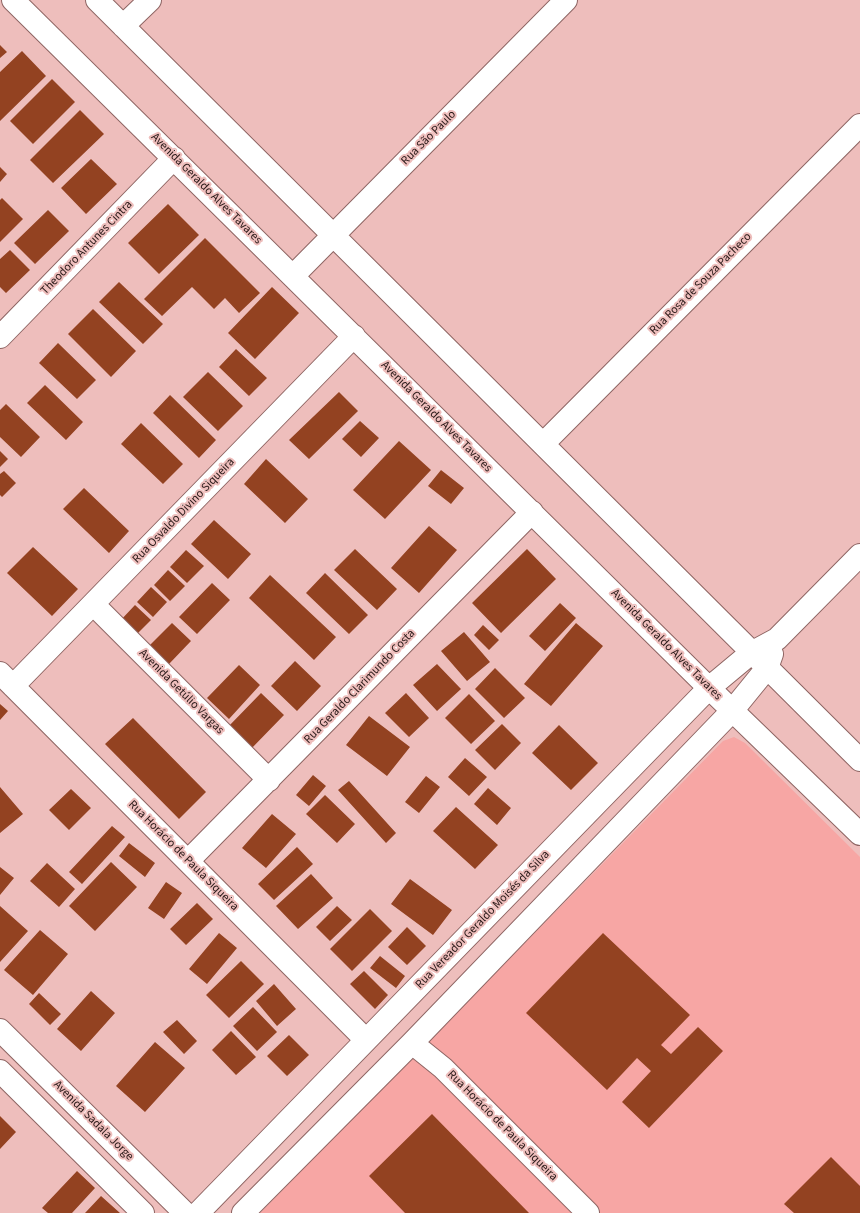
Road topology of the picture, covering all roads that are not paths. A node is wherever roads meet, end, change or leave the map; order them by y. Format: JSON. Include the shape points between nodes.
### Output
{"nodes":[{"id":1,"x":13,"y":0,"type":"edge"},
{"id":2,"x":97,"y":0,"type":"edge"},
{"id":3,"x":150,"y":0,"type":"edge"},
{"id":4,"x":566,"y":0,"type":"edge"},
{"id":5,"x":124,"y":26,"type":"junction"},
{"id":6,"x":860,"y":125,"type":"edge"},
{"id":7,"x":174,"y":158,"type":"junction"},
{"id":8,"x":333,"y":235,"type":"junction"},
{"id":9,"x":293,"y":276,"type":"junction"},
{"id":10,"x":354,"y":336,"type":"junction"},
{"id":11,"x":0,"y":337,"type":"edge"},
{"id":12,"x":542,"y":444,"type":"junction"},
{"id":13,"x":532,"y":512,"type":"junction"},
{"id":14,"x":860,"y":555,"type":"edge"},
{"id":15,"x":93,"y":604,"type":"junction"},
{"id":16,"x":777,"y":639,"type":"junction"},
{"id":17,"x":751,"y":653,"type":"junction"},
{"id":18,"x":767,"y":668,"type":"junction"},
{"id":19,"x":7,"y":680,"type":"edge"},
{"id":20,"x":709,"y":688,"type":"junction"},
{"id":21,"x":732,"y":711,"type":"junction"},
{"id":22,"x":860,"y":760,"type":"edge"},
{"id":23,"x":269,"y":780,"type":"junction"},
{"id":24,"x":860,"y":834,"type":"edge"},
{"id":25,"x":188,"y":861,"type":"junction"},
{"id":26,"x":0,"y":1030,"type":"edge"},
{"id":27,"x":366,"y":1040,"type":"junction"},
{"id":28,"x":412,"y":1043,"type":"junction"},
{"id":29,"x":0,"y":1071,"type":"edge"},
{"id":30,"x":144,"y":1213,"type":"edge"},
{"id":31,"x":185,"y":1213,"type":"edge"},
{"id":32,"x":198,"y":1213,"type":"edge"},
{"id":33,"x":243,"y":1213,"type":"edge"},
{"id":34,"x":588,"y":1213,"type":"edge"}],
"edges":[{"from":1,"to":7,"type":"street","name":"Avenida Geraldo Alves Tavares"},
{"from":2,"to":5,"type":"street"},
{"from":3,"to":5,"type":"street"},
{"from":4,"to":8,"type":"street","name":"Rua São Paulo"},
{"from":5,"to":8,"type":"street"},
{"from":6,"to":12,"type":"street","name":"Rua Rosa de Souza Pacheco"},
{"from":7,"to":9,"type":"street","name":"Avenida Geraldo Alves Tavares"},
{"from":7,"to":11,"type":"street","name":"Theodoro Antunes Cintra"},
{"from":8,"to":9,"type":"street","name":"Rua São Paulo"},
{"from":8,"to":12,"type":"street"},
{"from":9,"to":10,"type":"street","name":"Avenida Geraldo Alves Tavares"},
{"from":10,"to":13,"type":"street","name":"Avenida Geraldo Alves Tavares"},
{"from":10,"to":15,"type":"street","name":"Rua Osvaldo Divino Siqueira"},
{"from":12,"to":17,"type":"street"},
{"from":13,"to":20,"type":"street","name":"Avenida Geraldo Alves Tavares"},
{"from":13,"to":23,"type":"street","name":"Rua Geraldo Clarimundo Costa"},
{"from":14,"to":16,"type":"street","name":"Rua Vereador Geraldo Moisés da Silva"},
{"from":15,"to":19,"type":"street","name":"Rua Osvaldo Divino Siqueira"},
{"from":15,"to":23,"type":"street","name":"Avenida Getúlio Vargas"},
{"from":16,"to":17,"type":"street","name":"Rua Vereador Geraldo Moisés da Silva"},
{"from":16,"to":18,"type":"street","name":"Rua Vereador Geraldo Moisés da Silva"},
{"from":17,"to":18,"type":"street"},
{"from":17,"to":20,"type":"street","name":"Rua Vereador Geraldo Moisés da Silva"},
{"from":18,"to":21,"type":"street","name":"Rua Vereador Geraldo Moisés da Silva"},
{"from":18,"to":22,"type":"street"},
{"from":19,"to":25,"type":"street","name":"Rua Horácio de Paula Siqueira"},
{"from":20,"to":21,"type":"street","name":"Avenida Geraldo Alves Tavares"},
{"from":20,"to":27,"type":"street","name":"Rua Vereador Geraldo Moisés da Silva"},
{"from":21,"to":24,"type":"street","name":"Avenida Geraldo Alves Tavares"},
{"from":21,"to":28,"type":"street","name":"Rua Vereador Geraldo Moisés da Silva"},
{"from":23,"to":25,"type":"street","name":"Rua Geraldo Clarimundo Costa"},
{"from":25,"to":27,"type":"street","name":"Rua Horácio de Paula Siqueira"},
{"from":26,"to":31,"type":"street","name":"Avenida Sadala Jorge"},
{"from":27,"to":32,"type":"street","name":"Rua Vereador Geraldo Moisés da Silva"},
{"from":28,"to":33,"type":"street","name":"Rua Vereador Geraldo Moisés da Silva"},
{"from":28,"to":34,"type":"street","name":"Rua Horácio de Paula Siqueira","via":[[443,1068]]},
{"from":29,"to":30,"type":"street"}]}
